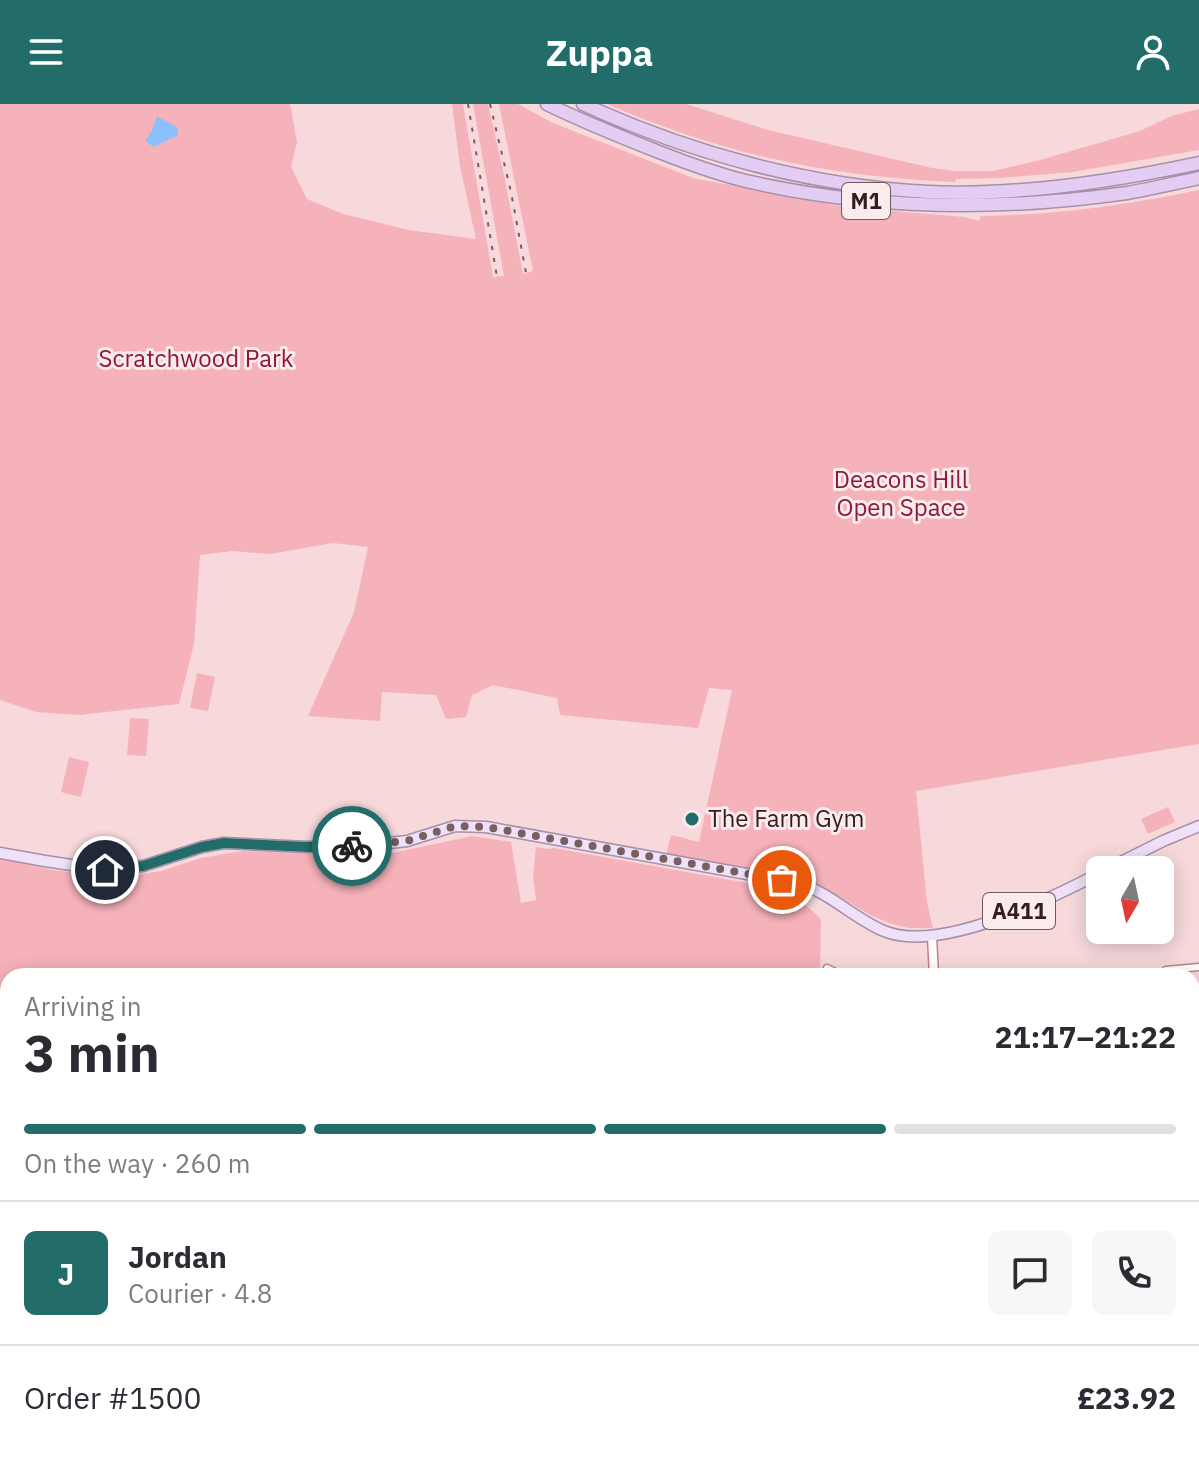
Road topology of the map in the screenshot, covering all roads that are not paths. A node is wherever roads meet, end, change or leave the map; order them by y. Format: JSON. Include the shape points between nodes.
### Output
{"nodes":[{"id":1,"x":547,"y":104,"type":"edge"},
{"id":2,"x":583,"y":104,"type":"edge"},
{"id":3,"x":1199,"y":163,"type":"edge"},
{"id":4,"x":1199,"y":178,"type":"edge"},
{"id":5,"x":1199,"y":826,"type":"edge"},
{"id":6,"x":0,"y":853,"type":"edge"},
{"id":7,"x":1133,"y":856,"type":"edge"},
{"id":8,"x":1086,"y":880,"type":"edge"},
{"id":9,"x":932,"y":936,"type":"junction"},
{"id":10,"x":934,"y":968,"type":"edge"}],
"edges":[{"from":1,"to":4,"type":"highway","number":"M1","via":[[624,139],[743,180],[854,200],[1019,205]]},
{"from":2,"to":3,"type":"highway","number":"M1","via":[[681,143],[771,170],[927,192],[1085,182]]},
{"from":5,"to":7,"type":"main road","number":"A411"},
{"from":6,"to":9,"type":"main road","number":"A411","via":[[105,870],[143,866],[224,843],[363,846],[407,841],[455,826],[486,827],[797,883],[881,930]]},
{"from":8,"to":9,"type":"main road","number":"A411","via":[[1034,906]]},
{"from":9,"to":10,"type":"street"}]}
